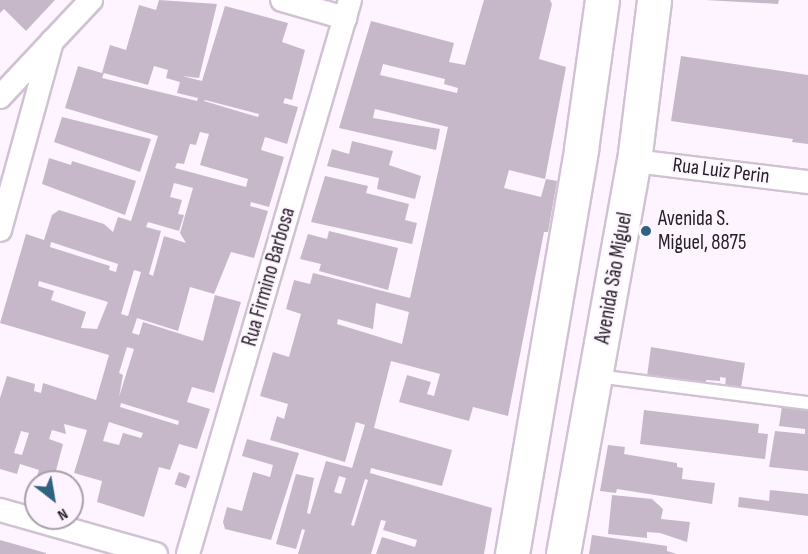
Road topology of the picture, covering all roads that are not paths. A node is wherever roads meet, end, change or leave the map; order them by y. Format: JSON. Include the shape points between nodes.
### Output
{"nodes":[{"id":1,"x":91,"y":0,"type":"edge"},
{"id":2,"x":282,"y":0,"type":"edge"},
{"id":3,"x":602,"y":0,"type":"edge"},
{"id":4,"x":654,"y":0,"type":"edge"},
{"id":5,"x":348,"y":9,"type":"edge"},
{"id":6,"x":52,"y":41,"type":"junction"},
{"id":7,"x":0,"y":97,"type":"edge"},
{"id":8,"x":634,"y":161,"type":"junction"},
{"id":9,"x":808,"y":182,"type":"edge"},
{"id":10,"x":0,"y":230,"type":"edge"},
{"id":11,"x":597,"y":376,"type":"junction"},
{"id":12,"x":808,"y":403,"type":"edge"},
{"id":13,"x":0,"y":510,"type":"edge"},
{"id":14,"x":156,"y":554,"type":"edge"},
{"id":15,"x":188,"y":554,"type":"edge"},
{"id":16,"x":512,"y":554,"type":"edge"},
{"id":17,"x":563,"y":554,"type":"edge"}],
"edges":[{"from":1,"to":6,"type":"street"},
{"from":2,"to":5,"type":"street"},
{"from":3,"to":16,"type":"main road","via":[[581,149]]},
{"from":4,"to":8,"type":"main road","name":"Avenida São Miguel"},
{"from":5,"to":15,"type":"street","name":"Rua Firmino Barbosa"},
{"from":6,"to":7,"type":"street"},
{"from":6,"to":10,"type":"street"},
{"from":8,"to":9,"type":"street","name":"Rua Luiz Perin"},
{"from":8,"to":11,"type":"main road","name":"Avenida São Miguel"},
{"from":11,"to":12,"type":"lane"},
{"from":11,"to":17,"type":"main road","name":"Avenida São Miguel"},
{"from":13,"to":14,"type":"street"}]}
